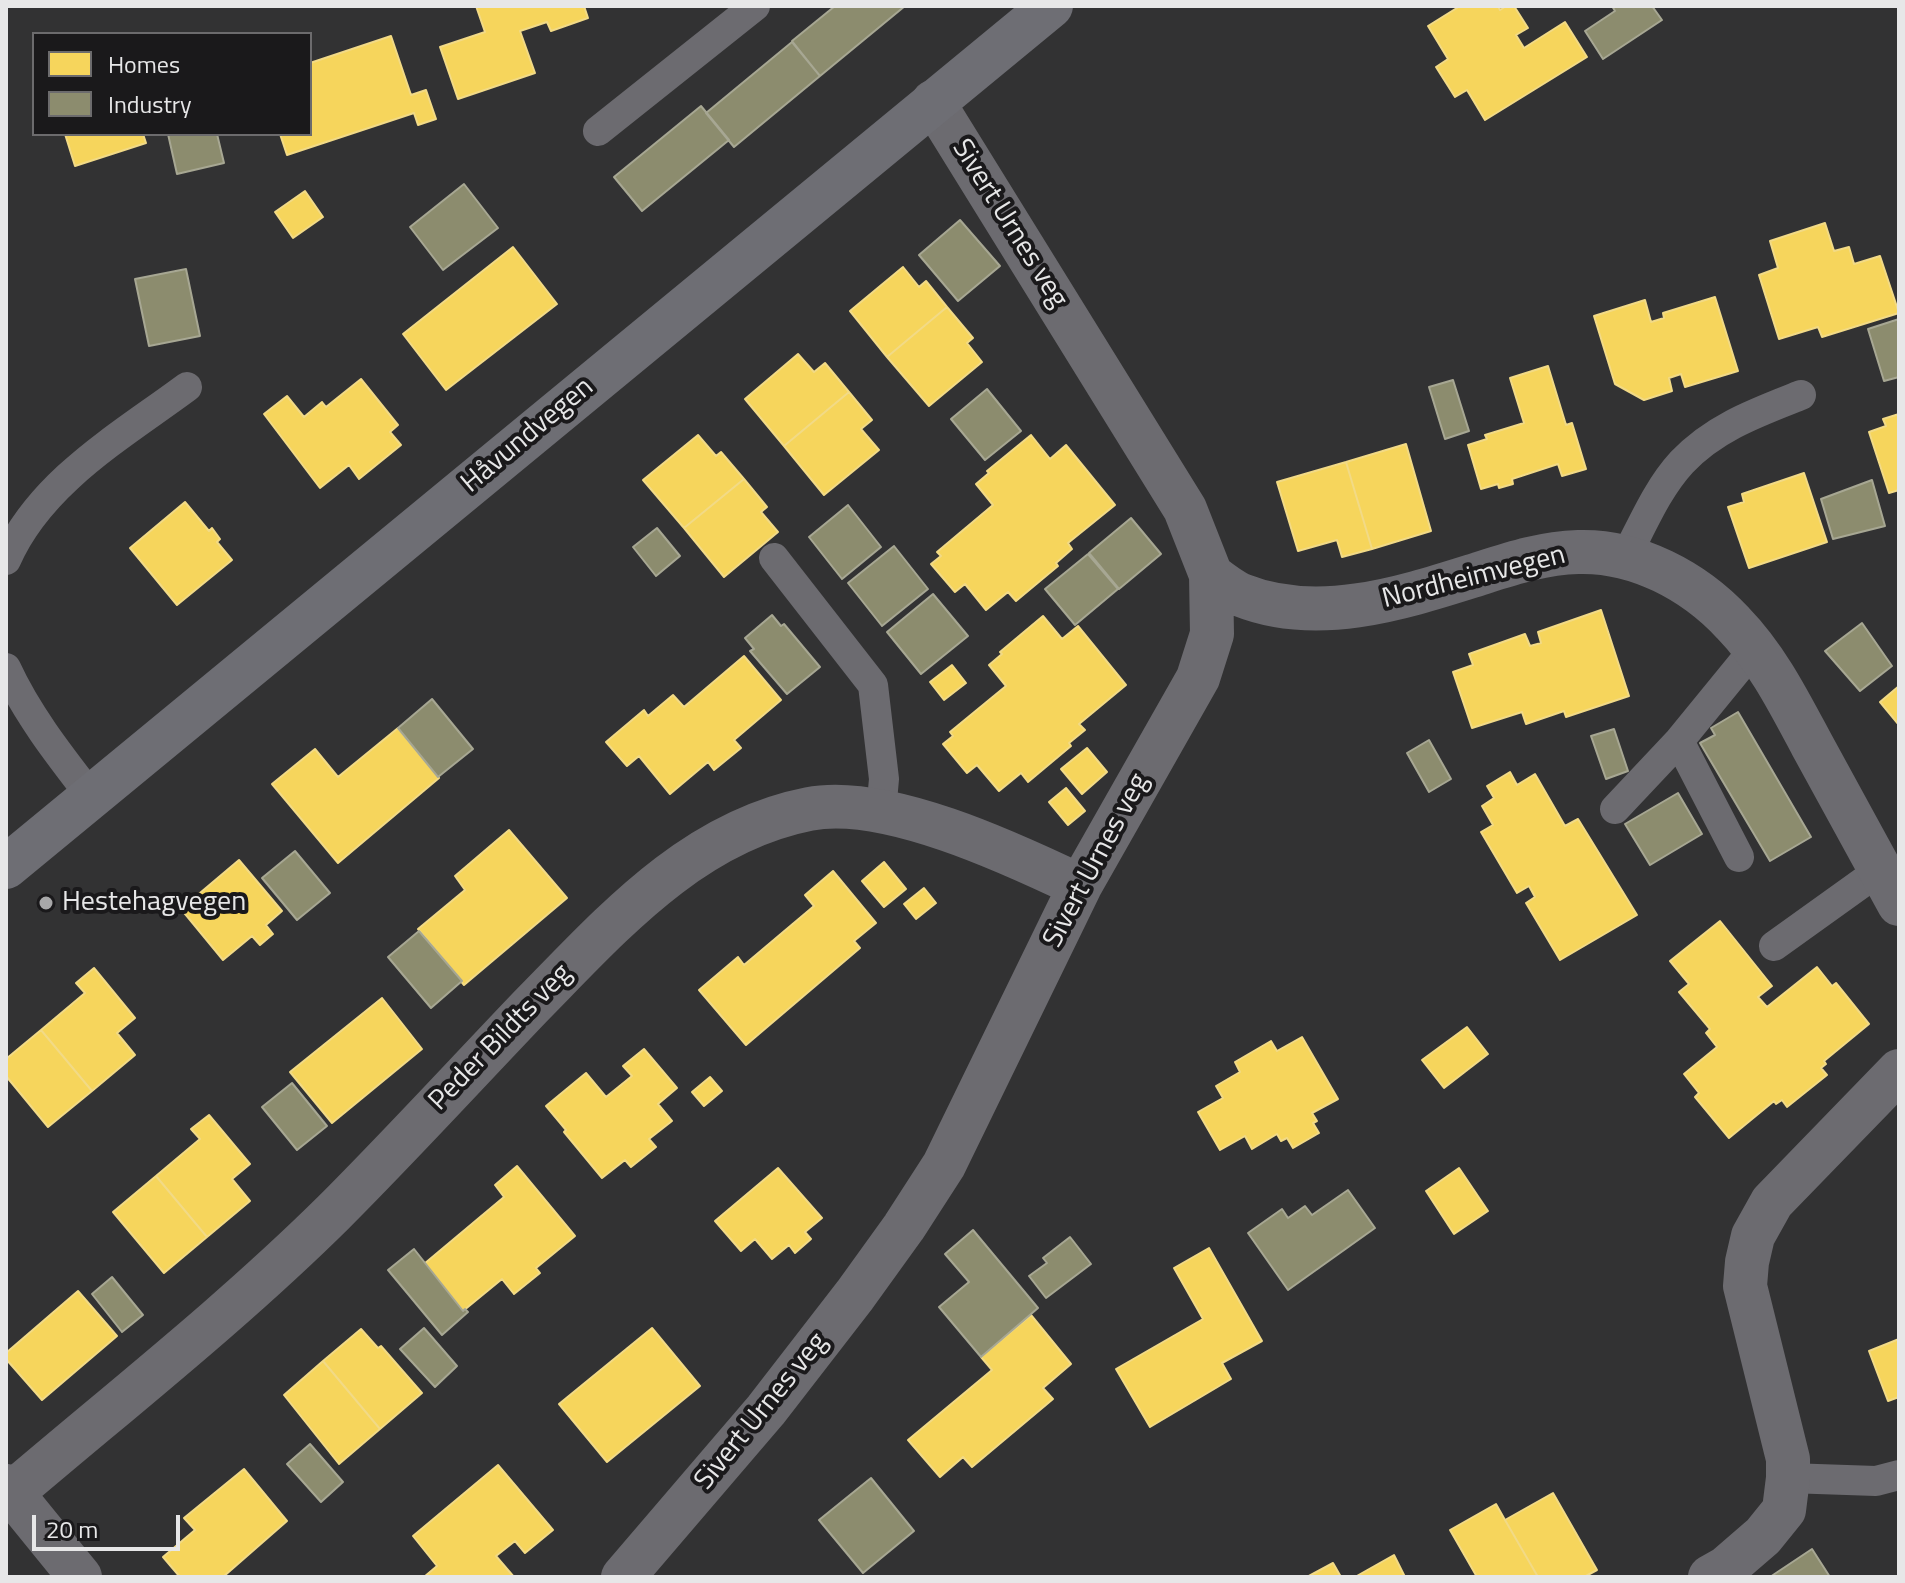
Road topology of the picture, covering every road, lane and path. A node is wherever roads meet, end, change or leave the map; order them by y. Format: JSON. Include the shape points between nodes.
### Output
{"nodes":[{"id":1,"x":755,"y":6,"type":"edge"},
{"id":2,"x":1051,"y":6,"type":"edge"},
{"id":3,"x":933,"y":102,"type":"junction"},
{"id":4,"x":598,"y":131,"type":"dead end"},
{"id":5,"x":187,"y":387,"type":"dead end"},
{"id":6,"x":1801,"y":395,"type":"dead end"},
{"id":7,"x":774,"y":558,"type":"dead end"},
{"id":8,"x":1625,"y":558,"type":"junction"},
{"id":9,"x":6,"y":560,"type":"edge"},
{"id":10,"x":1211,"y":575,"type":"junction"},
{"id":11,"x":1755,"y":648,"type":"junction"},
{"id":12,"x":6,"y":668,"type":"edge"},
{"id":13,"x":1679,"y":741,"type":"junction"},
{"id":14,"x":91,"y":796,"type":"junction"},
{"id":15,"x":1615,"y":809,"type":"dead end"},
{"id":16,"x":881,"y":812,"type":"junction"},
{"id":17,"x":1739,"y":857,"type":"dead end"},
{"id":18,"x":6,"y":867,"type":"edge"},
{"id":19,"x":1080,"y":886,"type":"junction"},
{"id":20,"x":1890,"y":887,"type":"edge"},
{"id":21,"x":1774,"y":946,"type":"dead end"},
{"id":22,"x":1899,"y":1071,"type":"edge"},
{"id":23,"x":1899,"y":1475,"type":"edge"},
{"id":24,"x":1788,"y":1478,"type":"junction"},
{"id":25,"x":8,"y":1493,"type":"edge"},
{"id":26,"x":80,"y":1577,"type":"edge"},
{"id":27,"x":623,"y":1577,"type":"edge"},
{"id":28,"x":1710,"y":1577,"type":"edge"}],
"edges":[{"from":1,"to":4,"type":"lane"},
{"from":2,"to":3,"type":"main road","name":"Håvundvegen"},
{"from":3,"to":10,"type":"street","name":"Sivert Urnes veg","via":[[1185,509]]},
{"from":3,"to":14,"type":"main road","name":"Håvundvegen"},
{"from":5,"to":9,"type":"lane","via":[[54,490],[30,515]]},
{"from":6,"to":8,"type":"lane","via":[[1713,435],[1682,462]]},
{"from":7,"to":16,"type":"lane","via":[[873,685],[884,779]]},
{"from":8,"to":10,"type":"street","name":"Nordheimvegen","via":[[1580,551],[1553,554],[1416,594],[1331,607],[1267,603],[1238,594]]},
{"from":8,"to":11,"type":"street","name":"Nordheimvegen","via":[[1695,588]]},
{"from":10,"to":19,"type":"street","name":"Sivert Urnes veg","via":[[1212,634],[1198,678]]},
{"from":11,"to":13,"type":"lane"},
{"from":11,"to":20,"type":"street","name":"Nordheimvegen"},
{"from":12,"to":14,"type":"lane"},
{"from":13,"to":15,"type":"lane"},
{"from":13,"to":17,"type":"lane"},
{"from":14,"to":18,"type":"main road","name":"Håvundvegen"},
{"from":16,"to":19,"type":"street","name":"Peder Bildts veg","via":[[1014,855]]},
{"from":16,"to":25,"type":"street","name":"Peder Bildts veg","via":[[811,808],[776,818],[729,837],[660,881],[620,914],[332,1214],[175,1357]]},
{"from":19,"to":27,"type":"street","name":"Sivert Urnes veg","via":[[944,1165],[904,1227],[766,1410]]},
{"from":20,"to":21,"type":"lane"},
{"from":22,"to":24,"type":"street","via":[[1779,1194],[1753,1236],[1745,1286],[1788,1459]]},
{"from":23,"to":24,"type":"lane","via":[[1876,1481]]},
{"from":24,"to":28,"type":"street","via":[[1784,1510],[1763,1536]]},
{"from":25,"to":26,"type":"street"}]}
